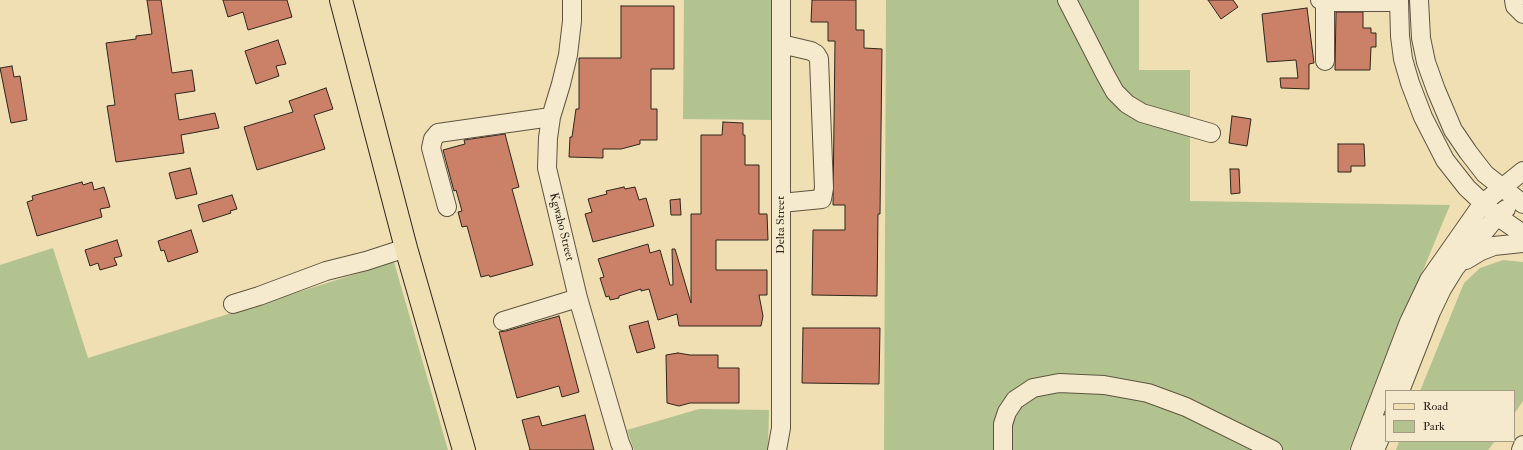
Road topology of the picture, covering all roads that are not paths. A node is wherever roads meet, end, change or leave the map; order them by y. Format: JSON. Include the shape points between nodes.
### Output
{"nodes":[{"id":1,"x":341,"y":0,"type":"edge"},
{"id":2,"x":572,"y":0,"type":"edge"},
{"id":3,"x":781,"y":0,"type":"edge"},
{"id":4,"x":1067,"y":0,"type":"edge"},
{"id":5,"x":1419,"y":0,"type":"edge"},
{"id":6,"x":1514,"y":0,"type":"edge"},
{"id":7,"x":1322,"y":1,"type":"edge"},
{"id":8,"x":1399,"y":1,"type":"edge"},
{"id":9,"x":1523,"y":14,"type":"edge"},
{"id":10,"x":781,"y":44,"type":"junction"},
{"id":11,"x":1325,"y":61,"type":"dead end"},
{"id":12,"x":551,"y":117,"type":"junction"},
{"id":13,"x":1211,"y":133,"type":"dead end"},
{"id":14,"x":1523,"y":171,"type":"edge"},
{"id":15,"x":1502,"y":188,"type":"junction"},
{"id":16,"x":1521,"y":199,"type":"edge"},
{"id":17,"x":1483,"y":203,"type":"junction"},
{"id":18,"x":781,"y":204,"type":"junction"},
{"id":19,"x":447,"y":207,"type":"dead end"},
{"id":20,"x":1497,"y":216,"type":"junction"},
{"id":21,"x":1523,"y":234,"type":"edge"},
{"id":22,"x":1523,"y":243,"type":"edge"},
{"id":23,"x":406,"y":248,"type":"junction"},
{"id":24,"x":1455,"y":268,"type":"junction"},
{"id":25,"x":578,"y":298,"type":"junction"},
{"id":26,"x":233,"y":304,"type":"dead end"},
{"id":27,"x":504,"y":321,"type":"dead end"},
{"id":28,"x":1400,"y":390,"type":"edge"},
{"id":29,"x":1385,"y":426,"type":"edge"},
{"id":30,"x":1523,"y":445,"type":"edge"},
{"id":31,"x":464,"y":450,"type":"edge"},
{"id":32,"x":623,"y":450,"type":"edge"},
{"id":33,"x":776,"y":450,"type":"edge"},
{"id":34,"x":1003,"y":450,"type":"edge"},
{"id":35,"x":1273,"y":450,"type":"edge"},
{"id":36,"x":1360,"y":450,"type":"edge"},
{"id":37,"x":1375,"y":450,"type":"edge"},
{"id":38,"x":1520,"y":450,"type":"edge"}],
"edges":[{"from":1,"to":23,"type":"main road"},
{"from":2,"to":12,"type":"street","name":"Kgwabo Street","via":[[568,55]]},
{"from":3,"to":10,"type":"street","name":"Delta Street"},
{"from":4,"to":13,"type":"street","via":[[1108,80],[1127,104],[1142,113]]},
{"from":5,"to":15,"type":"street","via":[[1421,38],[1426,62],[1453,130],[1485,174]]},
{"from":6,"to":9,"type":"street","via":[[1515,6]]},
{"from":7,"to":8,"type":"street"},
{"from":7,"to":11,"type":"street"},
{"from":8,"to":17,"type":"street","via":[[1403,59],[1423,117],[1445,160],[1467,188]]},
{"from":10,"to":18,"type":"street","name":"Delta Street"},
{"from":10,"to":18,"type":"street","via":[[811,51],[819,59],[824,188],[822,199]]},
{"from":12,"to":19,"type":"street","via":[[438,132],[431,148]]},
{"from":12,"to":25,"type":"street","name":"Kgwabo Street","via":[[547,168]]},
{"from":14,"to":15,"type":"street"},
{"from":15,"to":16,"type":"street"},
{"from":15,"to":17,"type":"street"},
{"from":16,"to":20,"type":"street"},
{"from":17,"to":20,"type":"street"},
{"from":17,"to":36,"type":"street","via":[[1438,266],[1416,304]]},
{"from":18,"to":33,"type":"street","name":"Delta Street","via":[[781,428]]},
{"from":20,"to":21,"type":"street"},
{"from":20,"to":24,"type":"street"},
{"from":22,"to":24,"type":"street","via":[[1494,246],[1481,251]]},
{"from":23,"to":26,"type":"street","via":[[366,262],[326,271]]},
{"from":23,"to":31,"type":"main road"},
{"from":24,"to":28,"type":"street","via":[[1442,289]]},
{"from":25,"to":27,"type":"street"},
{"from":25,"to":32,"type":"street","name":"Kgwabo Street"},
{"from":29,"to":37,"type":"street"},
{"from":30,"to":38,"type":"street"},
{"from":34,"to":35,"type":"street","via":[[1003,424],[1015,400],[1033,388],[1059,384],[1104,385],[1148,393],[1186,407]]}]}
